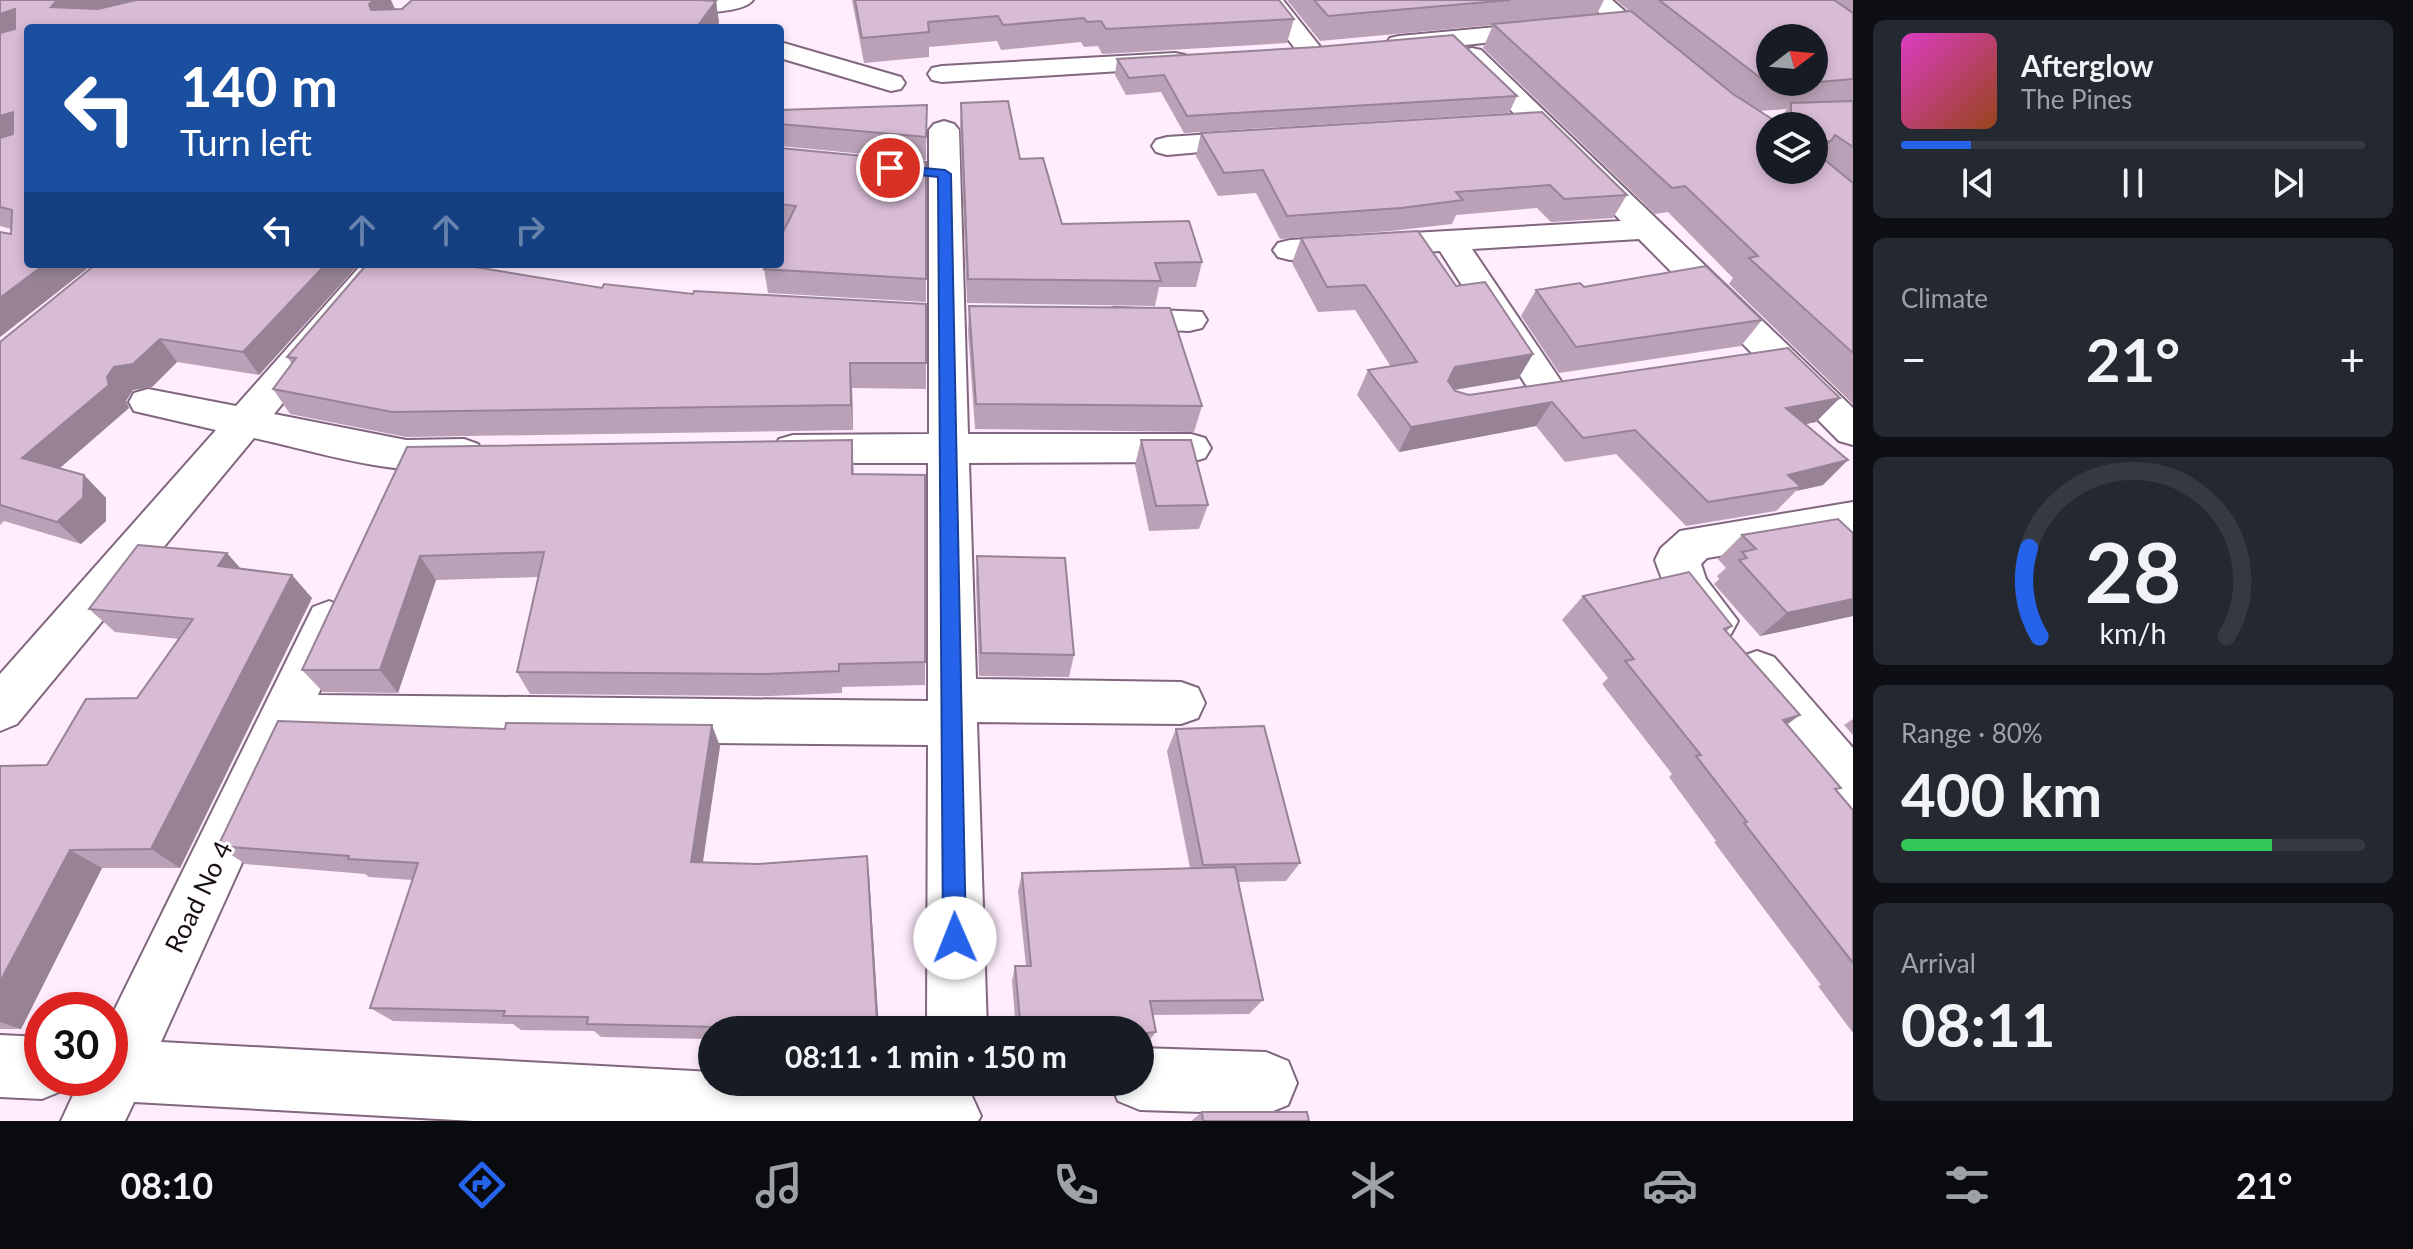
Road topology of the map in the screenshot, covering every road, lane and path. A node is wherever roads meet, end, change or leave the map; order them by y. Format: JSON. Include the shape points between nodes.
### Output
{"nodes":[{"id":1,"x":556,"y":0,"type":"edge"},
{"id":2,"x":1270,"y":0,"type":"edge"},
{"id":3,"x":730,"y":4,"type":"edge"},
{"id":4,"x":620,"y":5,"type":"junction"},
{"id":5,"x":1589,"y":18,"type":"edge"},
{"id":6,"x":603,"y":24,"type":"edge"},
{"id":7,"x":737,"y":24,"type":"edge"},
{"id":8,"x":1453,"y":38,"type":"junction"},
{"id":9,"x":1374,"y":47,"type":"edge"},
{"id":10,"x":1343,"y":50,"type":"edge"},
{"id":11,"x":784,"y":51,"type":"edge"},
{"id":12,"x":1312,"y":53,"type":"junction"},
{"id":13,"x":1281,"y":55,"type":"edge"},
{"id":14,"x":1204,"y":59,"type":"edge"},
{"id":15,"x":1672,"y":64,"type":"edge"},
{"id":16,"x":942,"y":74,"type":"dead end"},
{"id":17,"x":891,"y":83,"type":"dead end"},
{"id":18,"x":944,"y":130,"type":"dead end"},
{"id":19,"x":1292,"y":138,"type":"edge"},
{"id":20,"x":1167,"y":146,"type":"dead end"},
{"id":21,"x":1648,"y":229,"type":"junction"},
{"id":22,"x":1449,"y":240,"type":"junction"},
{"id":23,"x":1290,"y":250,"type":"dead end"},
{"id":24,"x":377,"y":268,"type":"edge"},
{"id":25,"x":1083,"y":319,"type":"edge"},
{"id":26,"x":1189,"y":320,"type":"dead end"},
{"id":27,"x":1777,"y":356,"type":"junction"},
{"id":28,"x":1731,"y":363,"type":"edge"},
{"id":29,"x":1548,"y":390,"type":"edge"},
{"id":30,"x":148,"y":402,"type":"dead end"},
{"id":31,"x":245,"y":423,"type":"junction"},
{"id":32,"x":1853,"y":431,"type":"edge"},
{"id":33,"x":949,"y":446,"type":"junction"},
{"id":34,"x":1191,"y":448,"type":"edge"},
{"id":35,"x":757,"y":449,"type":"edge"},
{"id":36,"x":502,"y":453,"type":"edge"},
{"id":37,"x":1853,"y":518,"type":"edge"},
{"id":38,"x":349,"y":579,"type":"edge"},
{"id":39,"x":18,"y":664,"type":"edge"},
{"id":40,"x":1181,"y":703,"type":"dead end"},
{"id":41,"x":0,"y":709,"type":"edge"},
{"id":42,"x":952,"y":712,"type":"junction"},
{"id":43,"x":285,"y":717,"type":"junction"},
{"id":44,"x":1853,"y":786,"type":"edge"},
{"id":45,"x":957,"y":1016,"type":"edge"},
{"id":46,"x":128,"y":1042,"type":"edge"},
{"id":47,"x":0,"y":1066,"type":"edge"},
{"id":48,"x":24,"y":1067,"type":"edge"},
{"id":49,"x":1154,"y":1079,"type":"edge"},
{"id":50,"x":1266,"y":1083,"type":"dead end"},
{"id":51,"x":128,"y":1087,"type":"edge"},
{"id":52,"x":951,"y":1106,"type":"edge"}],
"edges":[{"from":1,"to":4,"type":"street"},
{"from":2,"to":12,"type":"street"},
{"from":3,"to":4,"type":"street"},
{"from":3,"to":7,"type":"street"},
{"from":4,"to":6,"type":"street"},
{"from":5,"to":8,"type":"street"},
{"from":5,"to":15,"type":"street","via":[[1624,24]]},
{"from":8,"to":9,"type":"street"},
{"from":8,"to":21,"type":"street","via":[[1525,124]]},
{"from":10,"to":12,"type":"street"},
{"from":11,"to":17,"type":"street"},
{"from":12,"to":13,"type":"street"},
{"from":14,"to":16,"type":"street"},
{"from":18,"to":33,"type":"street","via":[[930,172],[947,317]]},
{"from":19,"to":20,"type":"street"},
{"from":21,"to":22,"type":"street"},
{"from":21,"to":27,"type":"street"},
{"from":22,"to":23,"type":"street"},
{"from":22,"to":29,"type":"street"},
{"from":24,"to":31,"type":"street"},
{"from":25,"to":26,"type":"street"},
{"from":27,"to":28,"type":"street"},
{"from":27,"to":32,"type":"street"},
{"from":30,"to":31,"type":"street"},
{"from":31,"to":36,"type":"street","via":[[396,475]]},
{"from":31,"to":39,"type":"street"},
{"from":33,"to":34,"type":"street"},
{"from":33,"to":35,"type":"street"},
{"from":33,"to":42,"type":"street"},
{"from":37,"to":44,"type":"street","via":[[1695,543],[1677,560],[1687,588]]},
{"from":38,"to":43,"type":"street","name":"Road No 4"},
{"from":39,"to":41,"type":"street"},
{"from":40,"to":42,"type":"street"},
{"from":42,"to":43,"type":"street"},
{"from":42,"to":45,"type":"street"},
{"from":43,"to":46,"type":"street","name":"Road No 4"},
{"from":47,"to":48,"type":"street"},
{"from":49,"to":50,"type":"street"},
{"from":51,"to":52,"type":"street"}]}
